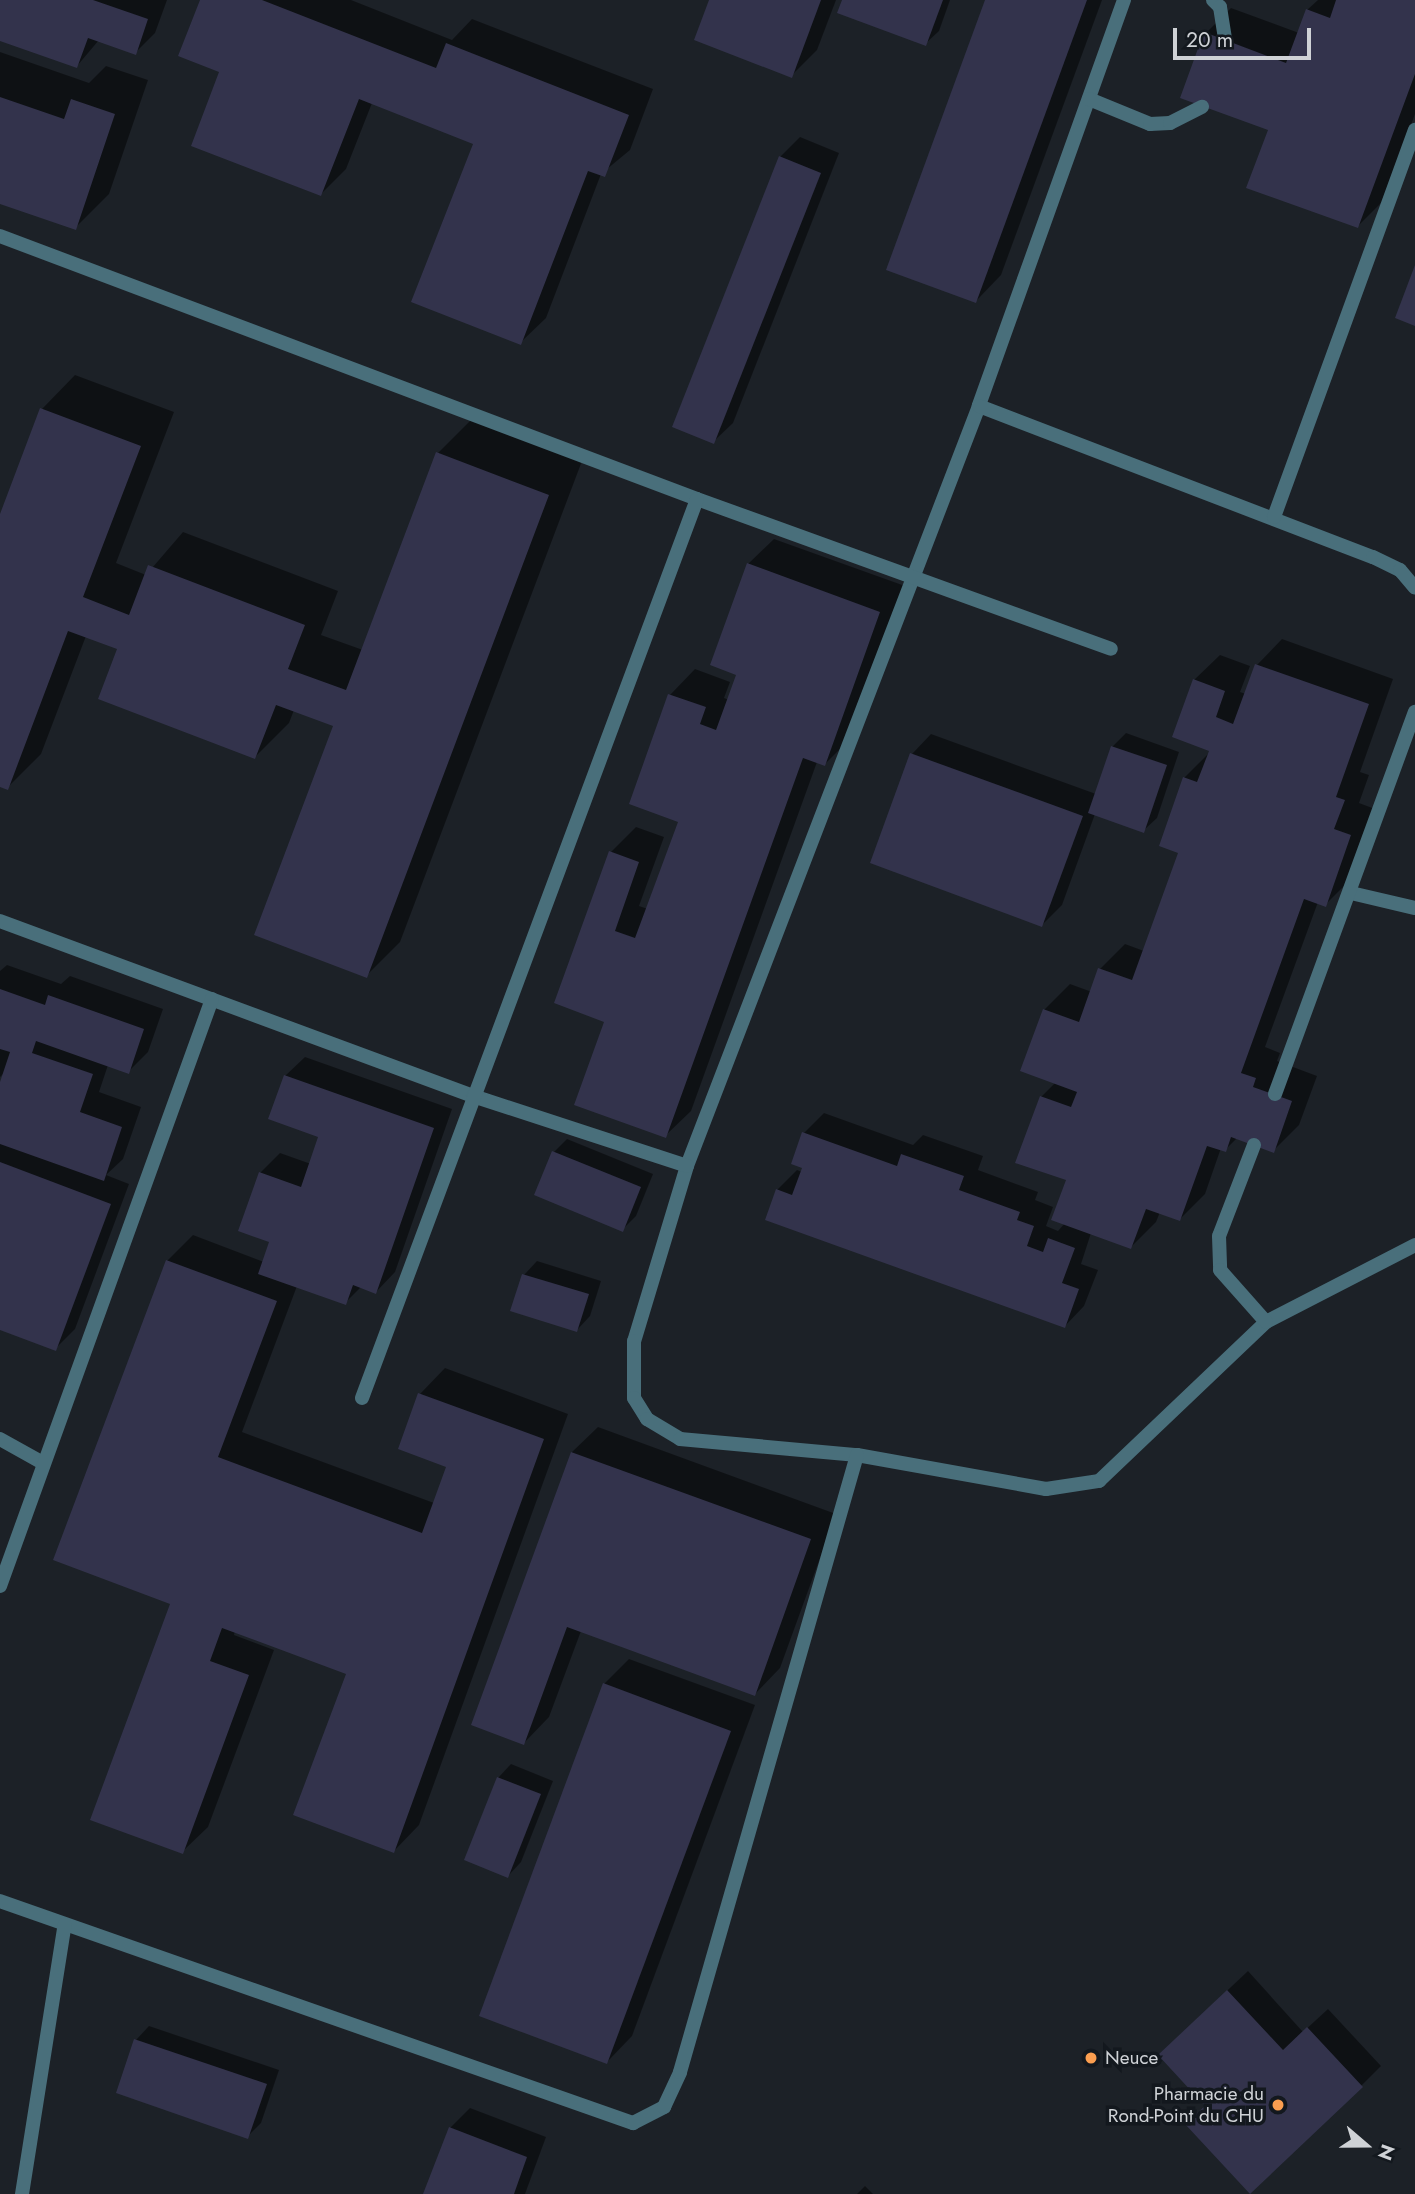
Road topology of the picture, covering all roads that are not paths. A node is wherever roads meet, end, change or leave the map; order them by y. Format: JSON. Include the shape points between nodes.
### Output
{"nodes":[{"id":1,"x":1124,"y":0,"type":"edge"},
{"id":2,"x":1213,"y":0,"type":"edge"},
{"id":3,"x":1225,"y":40,"type":"dead end"},
{"id":4,"x":1089,"y":99,"type":"junction"},
{"id":5,"x":1202,"y":107,"type":"dead end"},
{"id":6,"x":1415,"y":130,"type":"edge"},
{"id":7,"x":0,"y":236,"type":"edge"},
{"id":8,"x":979,"y":406,"type":"junction"},
{"id":9,"x":697,"y":499,"type":"junction"},
{"id":10,"x":1274,"y":517,"type":"junction"},
{"id":11,"x":913,"y":578,"type":"junction"},
{"id":12,"x":1415,"y":588,"type":"edge"},
{"id":13,"x":1111,"y":649,"type":"dead end"},
{"id":14,"x":1415,"y":712,"type":"edge"},
{"id":15,"x":1351,"y":893,"type":"junction"},
{"id":16,"x":1415,"y":908,"type":"edge"},
{"id":17,"x":0,"y":921,"type":"edge"},
{"id":18,"x":212,"y":999,"type":"junction"},
{"id":19,"x":1275,"y":1094,"type":"dead end"},
{"id":20,"x":472,"y":1096,"type":"junction"},
{"id":21,"x":1254,"y":1145,"type":"dead end"},
{"id":22,"x":687,"y":1166,"type":"junction"},
{"id":23,"x":1415,"y":1245,"type":"edge"},
{"id":24,"x":1266,"y":1322,"type":"junction"},
{"id":25,"x":362,"y":1398,"type":"dead end"},
{"id":26,"x":0,"y":1439,"type":"edge"},
{"id":27,"x":857,"y":1455,"type":"junction"},
{"id":28,"x":43,"y":1463,"type":"junction"},
{"id":29,"x":0,"y":1586,"type":"edge"},
{"id":30,"x":0,"y":1901,"type":"edge"},
{"id":31,"x":65,"y":1924,"type":"junction"},
{"id":32,"x":22,"y":2194,"type":"edge"}],
"edges":[{"from":1,"to":4,"type":"lane"},
{"from":2,"to":3,"type":"lane","via":[[1220,7]]},
{"from":4,"to":5,"type":"lane","via":[[1150,124],[1170,123]]},
{"from":4,"to":8,"type":"lane"},
{"from":6,"to":10,"type":"lane"},
{"from":7,"to":9,"type":"lane"},
{"from":8,"to":10,"type":"lane"},
{"from":8,"to":11,"type":"lane"},
{"from":9,"to":11,"type":"lane"},
{"from":9,"to":20,"type":"lane"},
{"from":10,"to":12,"type":"lane","via":[[1401,570]]},
{"from":11,"to":13,"type":"lane"},
{"from":11,"to":22,"type":"lane"},
{"from":14,"to":15,"type":"lane"},
{"from":15,"to":16,"type":"lane"},
{"from":15,"to":19,"type":"lane"},
{"from":17,"to":18,"type":"lane"},
{"from":18,"to":20,"type":"lane"},
{"from":18,"to":28,"type":"lane"},
{"from":20,"to":22,"type":"lane"},
{"from":20,"to":25,"type":"lane"},
{"from":21,"to":24,"type":"lane","via":[[1219,1236],[1220,1270]]},
{"from":22,"to":27,"type":"lane","via":[[634,1341],[634,1398],[647,1419],[680,1439]]},
{"from":23,"to":24,"type":"lane"},
{"from":24,"to":27,"type":"lane","via":[[1099,1481],[1046,1489]]},
{"from":26,"to":28,"type":"lane"},
{"from":27,"to":31,"type":"lane","via":[[834,1520],[693,2028],[664,2106],[633,2123]]},
{"from":28,"to":29,"type":"lane"},
{"from":30,"to":31,"type":"lane"},
{"from":31,"to":32,"type":"lane"}]}
